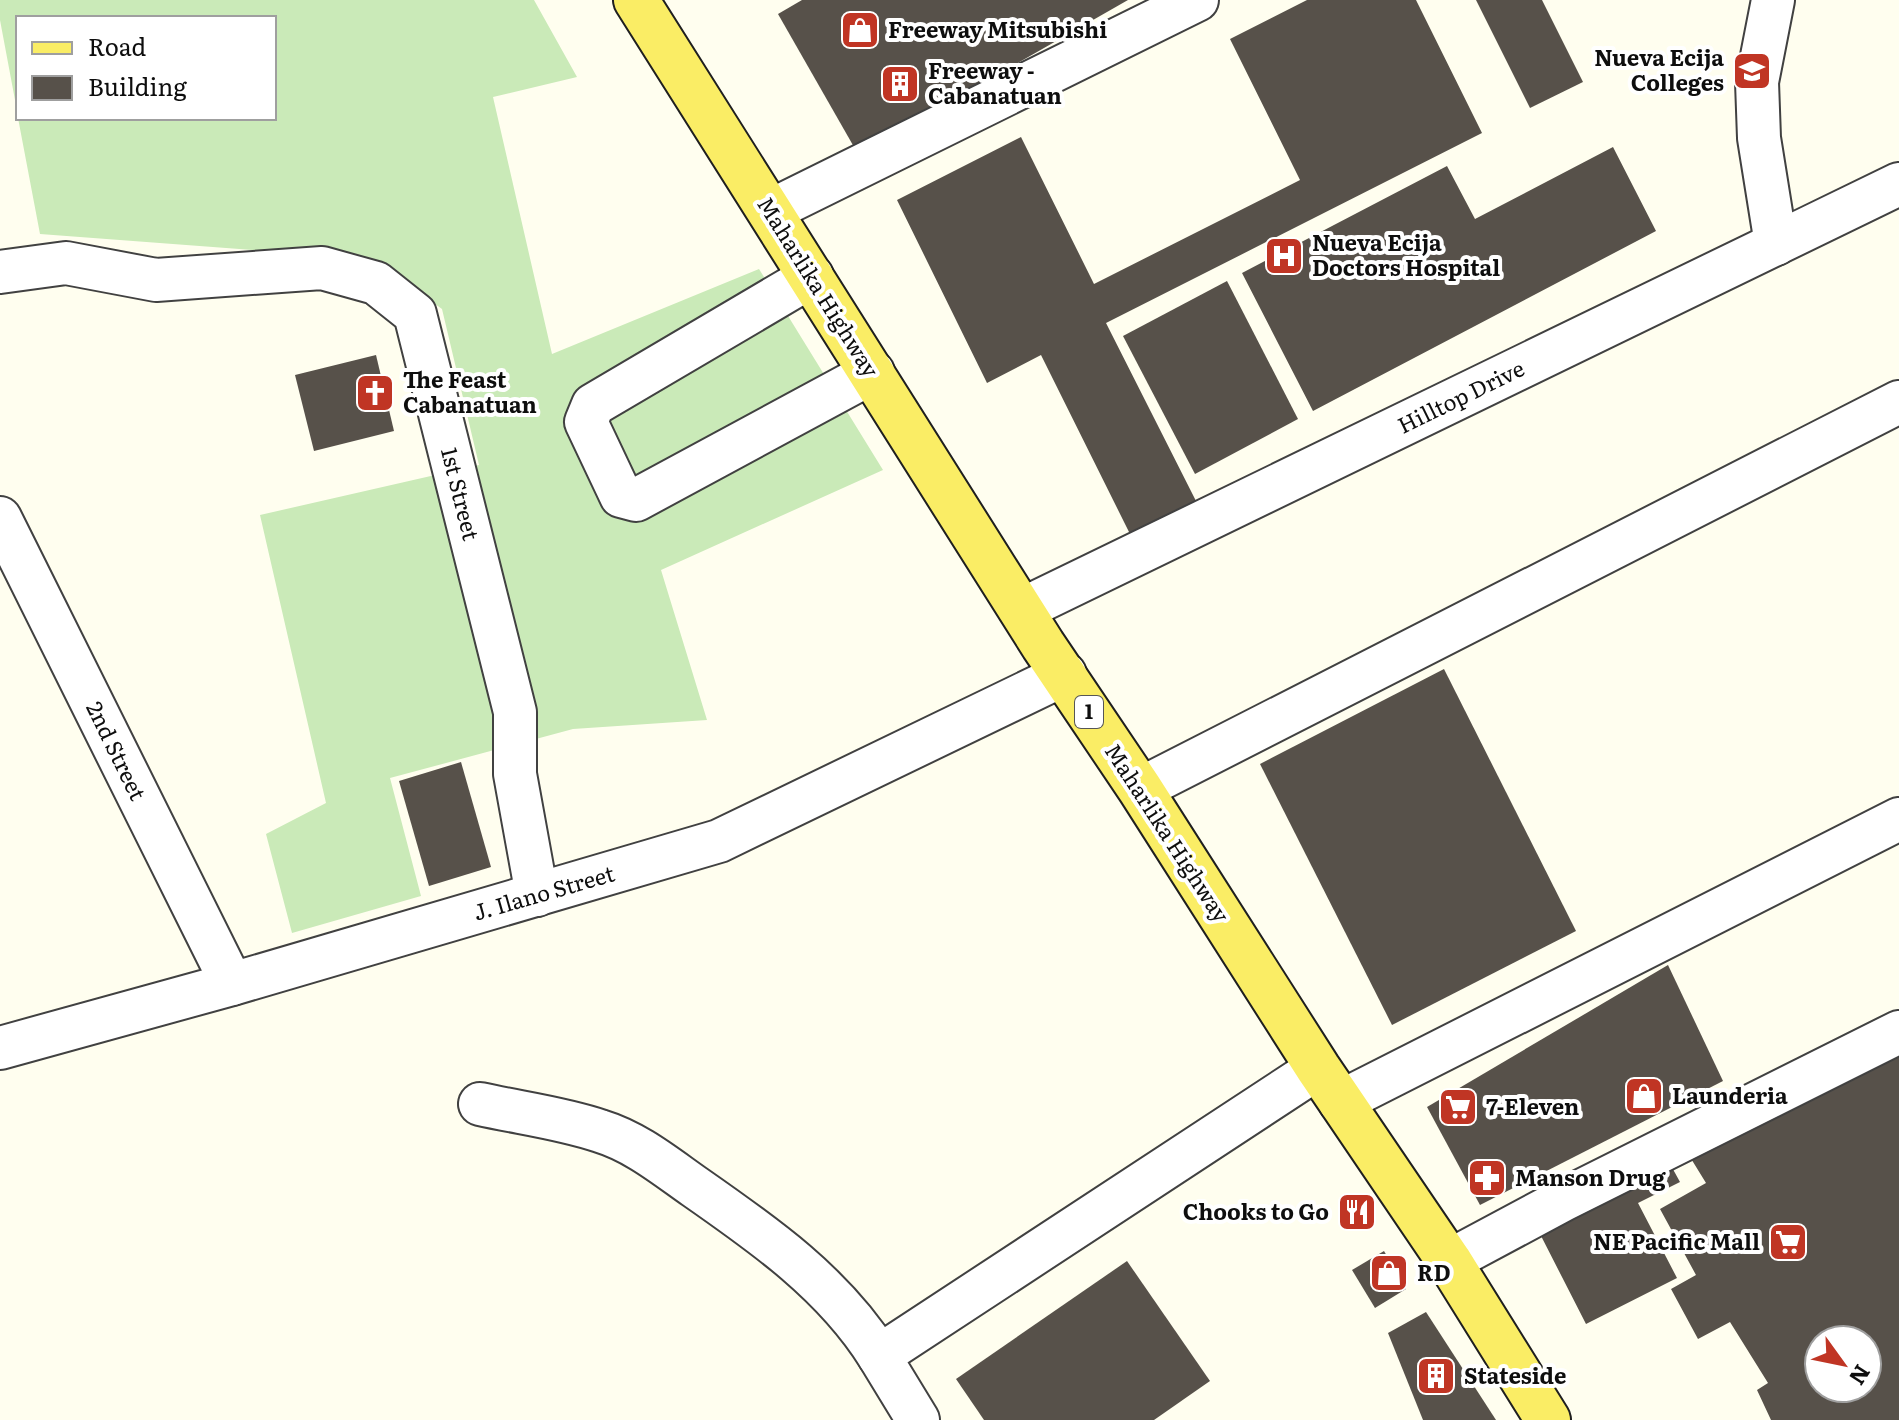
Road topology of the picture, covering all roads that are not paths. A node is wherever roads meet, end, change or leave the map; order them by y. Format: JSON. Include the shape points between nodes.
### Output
{"nodes":[{"id":1,"x":636,"y":0,"type":"edge"},
{"id":2,"x":1197,"y":0,"type":"edge"},
{"id":3,"x":1773,"y":0,"type":"edge"},
{"id":4,"x":1899,"y":184,"type":"edge"},
{"id":5,"x":770,"y":211,"type":"junction"},
{"id":6,"x":1776,"y":244,"type":"junction"},
{"id":7,"x":0,"y":272,"type":"edge"},
{"id":8,"x":812,"y":276,"type":"junction"},
{"id":9,"x":873,"y":372,"type":"junction"},
{"id":10,"x":1899,"y":402,"type":"edge"},
{"id":11,"x":0,"y":518,"type":"edge"},
{"id":12,"x":1023,"y":609,"type":"junction"},
{"id":13,"x":1065,"y":674,"type":"junction"},
{"id":14,"x":1140,"y":789,"type":"junction"},
{"id":15,"x":1899,"y":819,"type":"edge"},
{"id":16,"x":537,"y":895,"type":"junction"},
{"id":17,"x":232,"y":984,"type":"junction"},
{"id":18,"x":1899,"y":1032,"type":"edge"},
{"id":19,"x":0,"y":1048,"type":"edge"},
{"id":20,"x":1329,"y":1085,"type":"junction"},
{"id":21,"x":480,"y":1104,"type":"dead end"},
{"id":22,"x":1449,"y":1261,"type":"junction"},
{"id":23,"x":879,"y":1356,"type":"junction"},
{"id":24,"x":918,"y":1420,"type":"edge"},
{"id":25,"x":1548,"y":1420,"type":"edge"}],
"edges":[{"from":1,"to":5,"type":"main road","name":"Maharlika Highway","number":"1"},
{"from":2,"to":5,"type":"street"},
{"from":3,"to":6,"type":"street","via":[[1757,82],[1759,138]]},
{"from":4,"to":6,"type":"street","name":"Hilltop Drive"},
{"from":5,"to":8,"type":"main road","name":"Maharlika Highway","number":"1"},
{"from":6,"to":12,"type":"street","name":"Hilltop Drive"},
{"from":7,"to":16,"type":"street","name":"1st Street","via":[[66,263],[156,280],[322,268],[376,283],[415,314],[515,712],[515,774]]},
{"from":8,"to":9,"type":"main road","name":"Maharlika Highway","number":"1"},
{"from":8,"to":9,"type":"street","via":[[593,405],[586,422],[621,496],[636,500]]},
{"from":9,"to":12,"type":"main road","name":"Maharlika Highway","number":"1"},
{"from":10,"to":14,"type":"street"},
{"from":11,"to":17,"type":"street","name":"2nd Street"},
{"from":12,"to":13,"type":"main road","name":"Maharlika Highway","number":"1"},
{"from":13,"to":14,"type":"main road","name":"Maharlika Highway","number":"1"},
{"from":13,"to":16,"type":"street","name":"J. Ilano Street","via":[[719,841]]},
{"from":14,"to":20,"type":"main road","name":"Maharlika Highway","number":"1"},
{"from":15,"to":20,"type":"street"},
{"from":16,"to":17,"type":"street","name":"J. Ilano Street"},
{"from":17,"to":19,"type":"street","name":"J. Ilano Street"},
{"from":18,"to":22,"type":"street"},
{"from":20,"to":22,"type":"main road","name":"Maharlika Highway","number":"1"},
{"from":20,"to":23,"type":"street"},
{"from":21,"to":23,"type":"street","via":[[600,1131],[640,1149],[793,1259],[860,1325]]},
{"from":22,"to":25,"type":"main road","name":"Maharlika Highway","number":"1"},
{"from":23,"to":24,"type":"street"}]}
